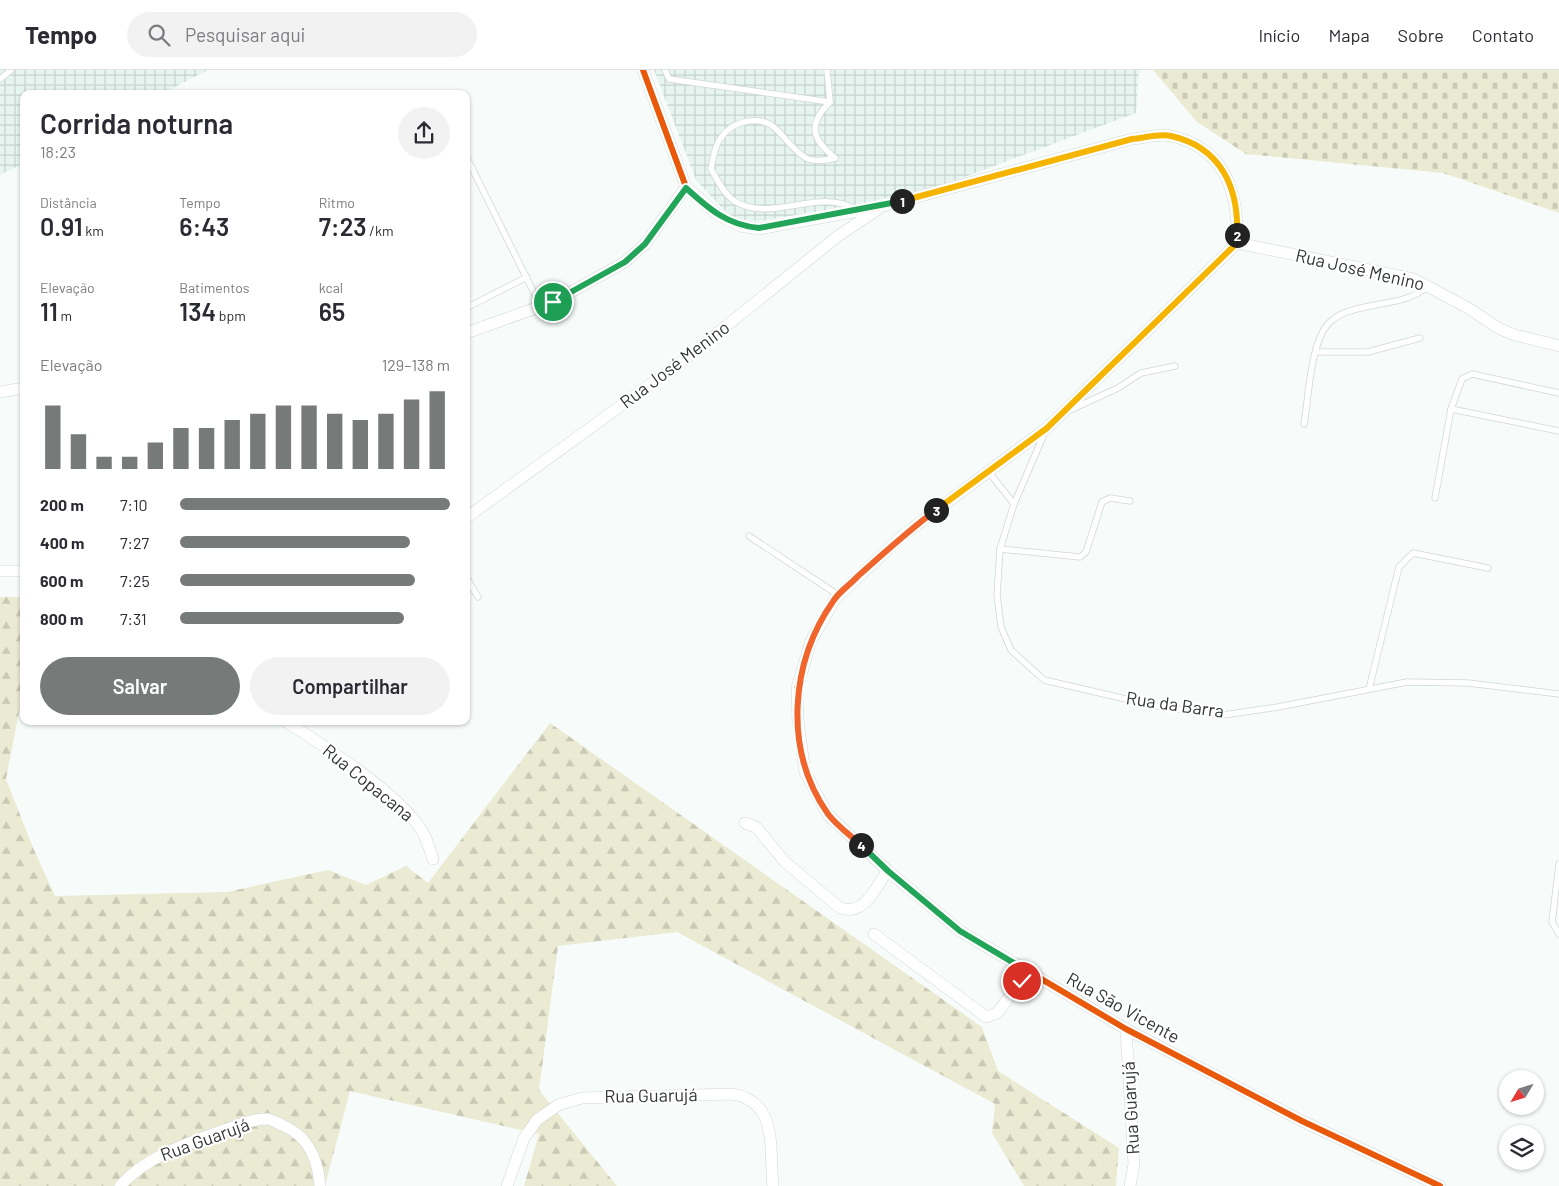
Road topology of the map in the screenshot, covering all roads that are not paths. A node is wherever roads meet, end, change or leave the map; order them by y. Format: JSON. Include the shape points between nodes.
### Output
{"nodes":[{"id":1,"x":11,"y":70,"type":"edge"},
{"id":2,"x":643,"y":70,"type":"edge"},
{"id":3,"x":666,"y":70,"type":"edge"},
{"id":4,"x":827,"y":70,"type":"edge"},
{"id":5,"x":0,"y":79,"type":"edge"},
{"id":6,"x":830,"y":102,"type":"junction"},
{"id":7,"x":470,"y":164,"type":"edge"},
{"id":8,"x":686,"y":188,"type":"junction"},
{"id":9,"x":880,"y":207,"type":"junction"},
{"id":10,"x":858,"y":211,"type":"junction"},
{"id":11,"x":1237,"y":243,"type":"junction"},
{"id":12,"x":527,"y":277,"type":"junction"},
{"id":13,"x":1430,"y":286,"type":"junction"},
{"id":14,"x":470,"y":306,"type":"dead end"},
{"id":15,"x":541,"y":307,"type":"junction"},
{"id":16,"x":470,"y":332,"type":"edge"},
{"id":17,"x":1420,"y":338,"type":"dead end"},
{"id":18,"x":1559,"y":346,"type":"edge"},
{"id":19,"x":1316,"y":352,"type":"junction"},
{"id":20,"x":1175,"y":366,"type":"dead end"},
{"id":21,"x":20,"y":389,"type":"edge"},
{"id":22,"x":0,"y":392,"type":"edge"},
{"id":23,"x":1559,"y":393,"type":"edge"},
{"id":24,"x":1451,"y":409,"type":"junction"},
{"id":25,"x":1064,"y":413,"type":"junction"},
{"id":26,"x":1304,"y":424,"type":"dead end"},
{"id":27,"x":1047,"y":428,"type":"junction"},
{"id":28,"x":1559,"y":432,"type":"edge"},
{"id":29,"x":988,"y":471,"type":"junction"},
{"id":30,"x":1435,"y":498,"type":"dead end"},
{"id":31,"x":1130,"y":501,"type":"dead end"},
{"id":32,"x":1014,"y":504,"type":"junction"},
{"id":33,"x":470,"y":515,"type":"edge"},
{"id":34,"x":749,"y":536,"type":"dead end"},
{"id":35,"x":1000,"y":549,"type":"junction"},
{"id":36,"x":1488,"y":568,"type":"dead end"},
{"id":37,"x":0,"y":570,"type":"edge"},
{"id":38,"x":20,"y":571,"type":"edge"},
{"id":39,"x":470,"y":584,"type":"edge"},
{"id":40,"x":838,"y":595,"type":"junction"},
{"id":41,"x":478,"y":597,"type":"dead end"},
{"id":42,"x":1369,"y":689,"type":"junction"},
{"id":43,"x":1559,"y":694,"type":"edge"},
{"id":44,"x":291,"y":725,"type":"edge"},
{"id":45,"x":745,"y":823,"type":"dead end"},
{"id":46,"x":433,"y":859,"type":"dead end"},
{"id":47,"x":1559,"y":864,"type":"edge"},
{"id":48,"x":888,"y":871,"type":"junction"},
{"id":49,"x":874,"y":934,"type":"dead end"},
{"id":50,"x":1559,"y":934,"type":"edge"},
{"id":51,"x":1029,"y":972,"type":"junction"},
{"id":52,"x":1126,"y":1029,"type":"junction"},
{"id":53,"x":120,"y":1186,"type":"edge"},
{"id":54,"x":320,"y":1186,"type":"edge"},
{"id":55,"x":507,"y":1186,"type":"edge"},
{"id":56,"x":773,"y":1186,"type":"edge"},
{"id":57,"x":1130,"y":1186,"type":"edge"},
{"id":58,"x":1440,"y":1186,"type":"edge"}],
"edges":[{"from":1,"to":5,"type":"lane"},
{"from":2,"to":8,"type":"street"},
{"from":3,"to":6,"type":"lane","via":[[670,79]]},
{"from":4,"to":6,"type":"lane"},
{"from":6,"to":10,"type":"lane","via":[[818,114],[815,136],[821,147],[835,158],[820,161],[807,158],[771,125],[752,120],[724,133],[716,146],[711,169],[726,193],[746,206],[765,208],[833,202],[849,205]]},
{"from":7,"to":12,"type":"lane"},
{"from":8,"to":10,"type":"street","via":[[718,215],[740,226],[759,228]]},
{"from":8,"to":15,"type":"street","via":[[645,244],[625,262]]},
{"from":9,"to":10,"type":"street"},
{"from":9,"to":11,"type":"street","via":[[1132,139],[1170,135],[1205,148],[1225,172],[1238,215]]},
{"from":9,"to":33,"type":"street","name":"Rua José Menino","via":[[826,245],[684,360]]},
{"from":11,"to":13,"type":"street","name":"Rua José Menino","via":[[1414,279]]},
{"from":11,"to":25,"type":"street","name":"Rua São Vicente"},
{"from":12,"to":14,"type":"lane"},
{"from":12,"to":15,"type":"lane"},
{"from":13,"to":18,"type":"street","name":"Rua José Menino","via":[[1500,329]]},
{"from":13,"to":19,"type":"lane","via":[[1413,298],[1338,316],[1322,332]]},
{"from":15,"to":16,"type":"street"},
{"from":17,"to":19,"type":"lane","via":[[1368,352]]},
{"from":19,"to":26,"type":"lane"},
{"from":20,"to":25,"type":"lane","via":[[1141,373],[1118,388]]},
{"from":21,"to":22,"type":"street"},
{"from":23,"to":24,"type":"lane","via":[[1472,374],[1460,381]]},
{"from":24,"to":28,"type":"lane"},
{"from":24,"to":30,"type":"lane"},
{"from":25,"to":27,"type":"street","name":"Rua São Vicente"},
{"from":27,"to":29,"type":"street","name":"Rua São Vicente"},
{"from":27,"to":32,"type":"lane","name":"Rua da Barra"},
{"from":29,"to":32,"type":"lane"},
{"from":29,"to":40,"type":"street","name":"Rua São Vicente","via":[[902,536]]},
{"from":31,"to":35,"type":"lane","via":[[1110,498],[1102,502],[1086,552],[1080,557]]},
{"from":32,"to":35,"type":"lane","name":"Rua da Barra"},
{"from":34,"to":40,"type":"lane"},
{"from":35,"to":42,"type":"lane","name":"Rua da Barra","via":[[997,595],[1001,627],[1011,650],[1044,680],[1156,706],[1223,715]]},
{"from":36,"to":42,"type":"lane","via":[[1413,553],[1405,559],[1399,567]]},
{"from":37,"to":38,"type":"street"},
{"from":39,"to":41,"type":"lane"},
{"from":40,"to":48,"type":"street","name":"Rua São Vicente","via":[[811,641],[797,688],[805,772],[828,815]]},
{"from":42,"to":43,"type":"lane","name":"Rua da Barra","via":[[1407,682],[1468,683]]},
{"from":44,"to":46,"type":"street","name":"Rua Copacana","via":[[397,804],[417,823]]},
{"from":45,"to":48,"type":"street","via":[[756,827],[785,862],[840,908],[853,910],[866,904]]},
{"from":47,"to":50,"type":"lane","via":[[1552,922]]},
{"from":48,"to":51,"type":"street","name":"Rua São Vicente","via":[[960,931]]},
{"from":49,"to":51,"type":"street","via":[[986,1017],[997,1013]]},
{"from":51,"to":52,"type":"street","name":"Rua São Vicente"},
{"from":52,"to":57,"type":"street","name":"Rua Guarujá","via":[[1134,1164]]},
{"from":52,"to":58,"type":"street","name":"Rua São Vicente","via":[[1302,1121]]},
{"from":53,"to":54,"type":"street","name":"Rua Guarujá","via":[[146,1164],[172,1149],[241,1124],[268,1119],[288,1127],[305,1140],[316,1157]]},
{"from":55,"to":56,"type":"street","name":"Rua Guarujá","via":[[524,1138],[537,1120],[558,1105],[582,1098],[732,1094],[742,1096],[763,1110],[769,1126]]}]}
